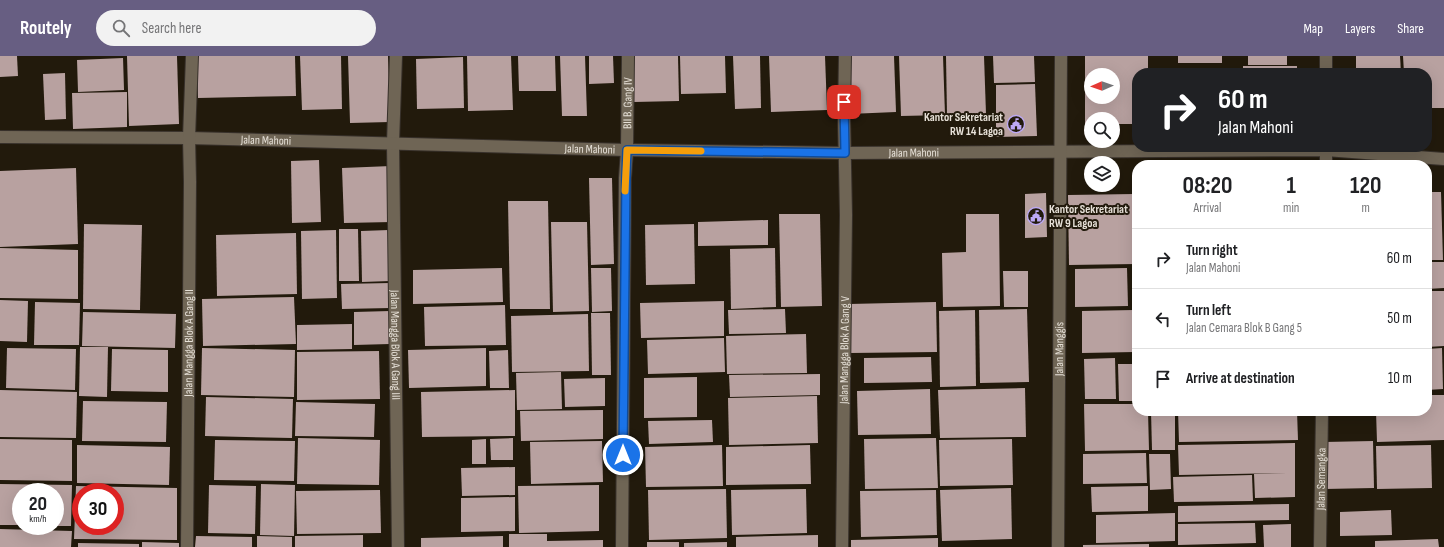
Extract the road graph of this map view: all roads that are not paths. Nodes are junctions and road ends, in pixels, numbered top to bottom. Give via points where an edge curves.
1 (192, 56) edge
2 (396, 56) edge
3 (628, 56) edge
4 (844, 56) edge
5 (1062, 56) edge
6 (1326, 56) edge
7 (1326, 68) edge
8 (0, 137) edge
9 (189, 138) junction
10 (393, 143) junction
11 (627, 150) junction
12 (1132, 151) edge
13 (1060, 152) junction
14 (1361, 152) edge
15 (845, 153) junction
16 (1444, 159) edge
17 (1322, 416) edge
18 (187, 547) edge
19 (398, 547) edge
20 (622, 547) edge
21 (842, 547) edge
22 (1058, 547) edge
23 (1320, 547) edge

1 - 9 street, Jalan Mangga Blok A Gang II
2 - 10 street, Jalan Mangga Blok A Gang III
3 - 11 street, BII B. Gang IV
4 - 15 street, Jalan Mangga Blok A Gang V
5 - 13 street, Jalan Manggis
6 - 7 street
8 - 9 street, Jalan Mahoni
9 - 10 street, Jalan Mahoni
9 - 18 street, Jalan Mangga Blok A Gang II
10 - 11 street, Jalan Mahoni
10 - 19 street, Jalan Mangga Blok A Gang III
11 - 15 street, Jalan Mahoni
11 - 20 street, BII B. Gang IV
12 - 13 street, Jalan Mahoni
13 - 15 street, Jalan Mahoni
13 - 22 street, Jalan Manggis
14 - 16 street, Jalan Mahoni
15 - 21 street, Jalan Mangga Blok A Gang V
17 - 23 street, Jalan Semangka

